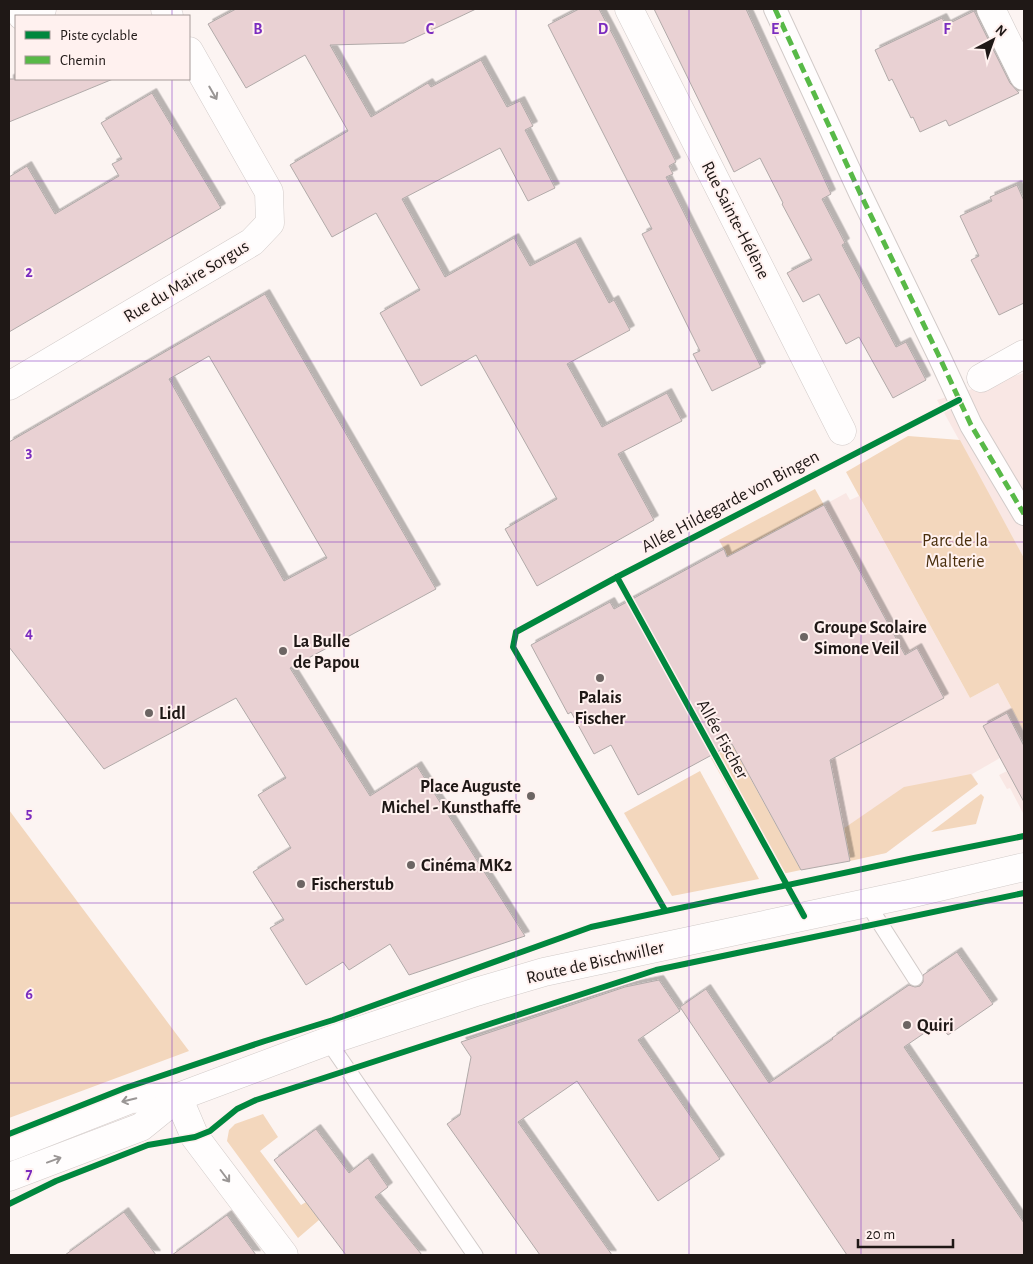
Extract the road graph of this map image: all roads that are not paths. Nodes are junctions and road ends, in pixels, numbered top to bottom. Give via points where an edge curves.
1 (42, 9) edge
2 (629, 9) edge
3 (775, 9) edge
4 (991, 9) edge
5 (25, 15) edge
6 (190, 53) edge
7 (1024, 76) edge
8 (1024, 354) edge
9 (981, 378) dead end
10 (9, 386) edge
11 (842, 432) dead end
12 (1024, 514) edge
13 (1024, 867) edge
14 (867, 903) junction
15 (915, 978) dead end
16 (328, 1041) junction
17 (178, 1097) junction
18 (9, 1147) edge
19 (9, 1177) edge
20 (284, 1255) edge
21 (475, 1255) edge

1 - 5 street
2 - 11 street, Rue Sainte-Hélène
3 - 12 street via 971,425
4 - 7 street
6 -> 10 street, Rue du Maire Sorgus via 270,192 270,224 252,242
8 - 9 street
13 - 14 street, Route de Bischwiller
14 - 15 lane
14 - 16 street, Route de Bischwiller via 544,972
16 - 17 street, Route de Bischwiller
16 - 21 lane
17 -> 18 street, Route de Bischwiller via 131,1099
19 -> 17 street, Route de Bischwiller via 141,1127
17 -> 20 street via 195,1137

